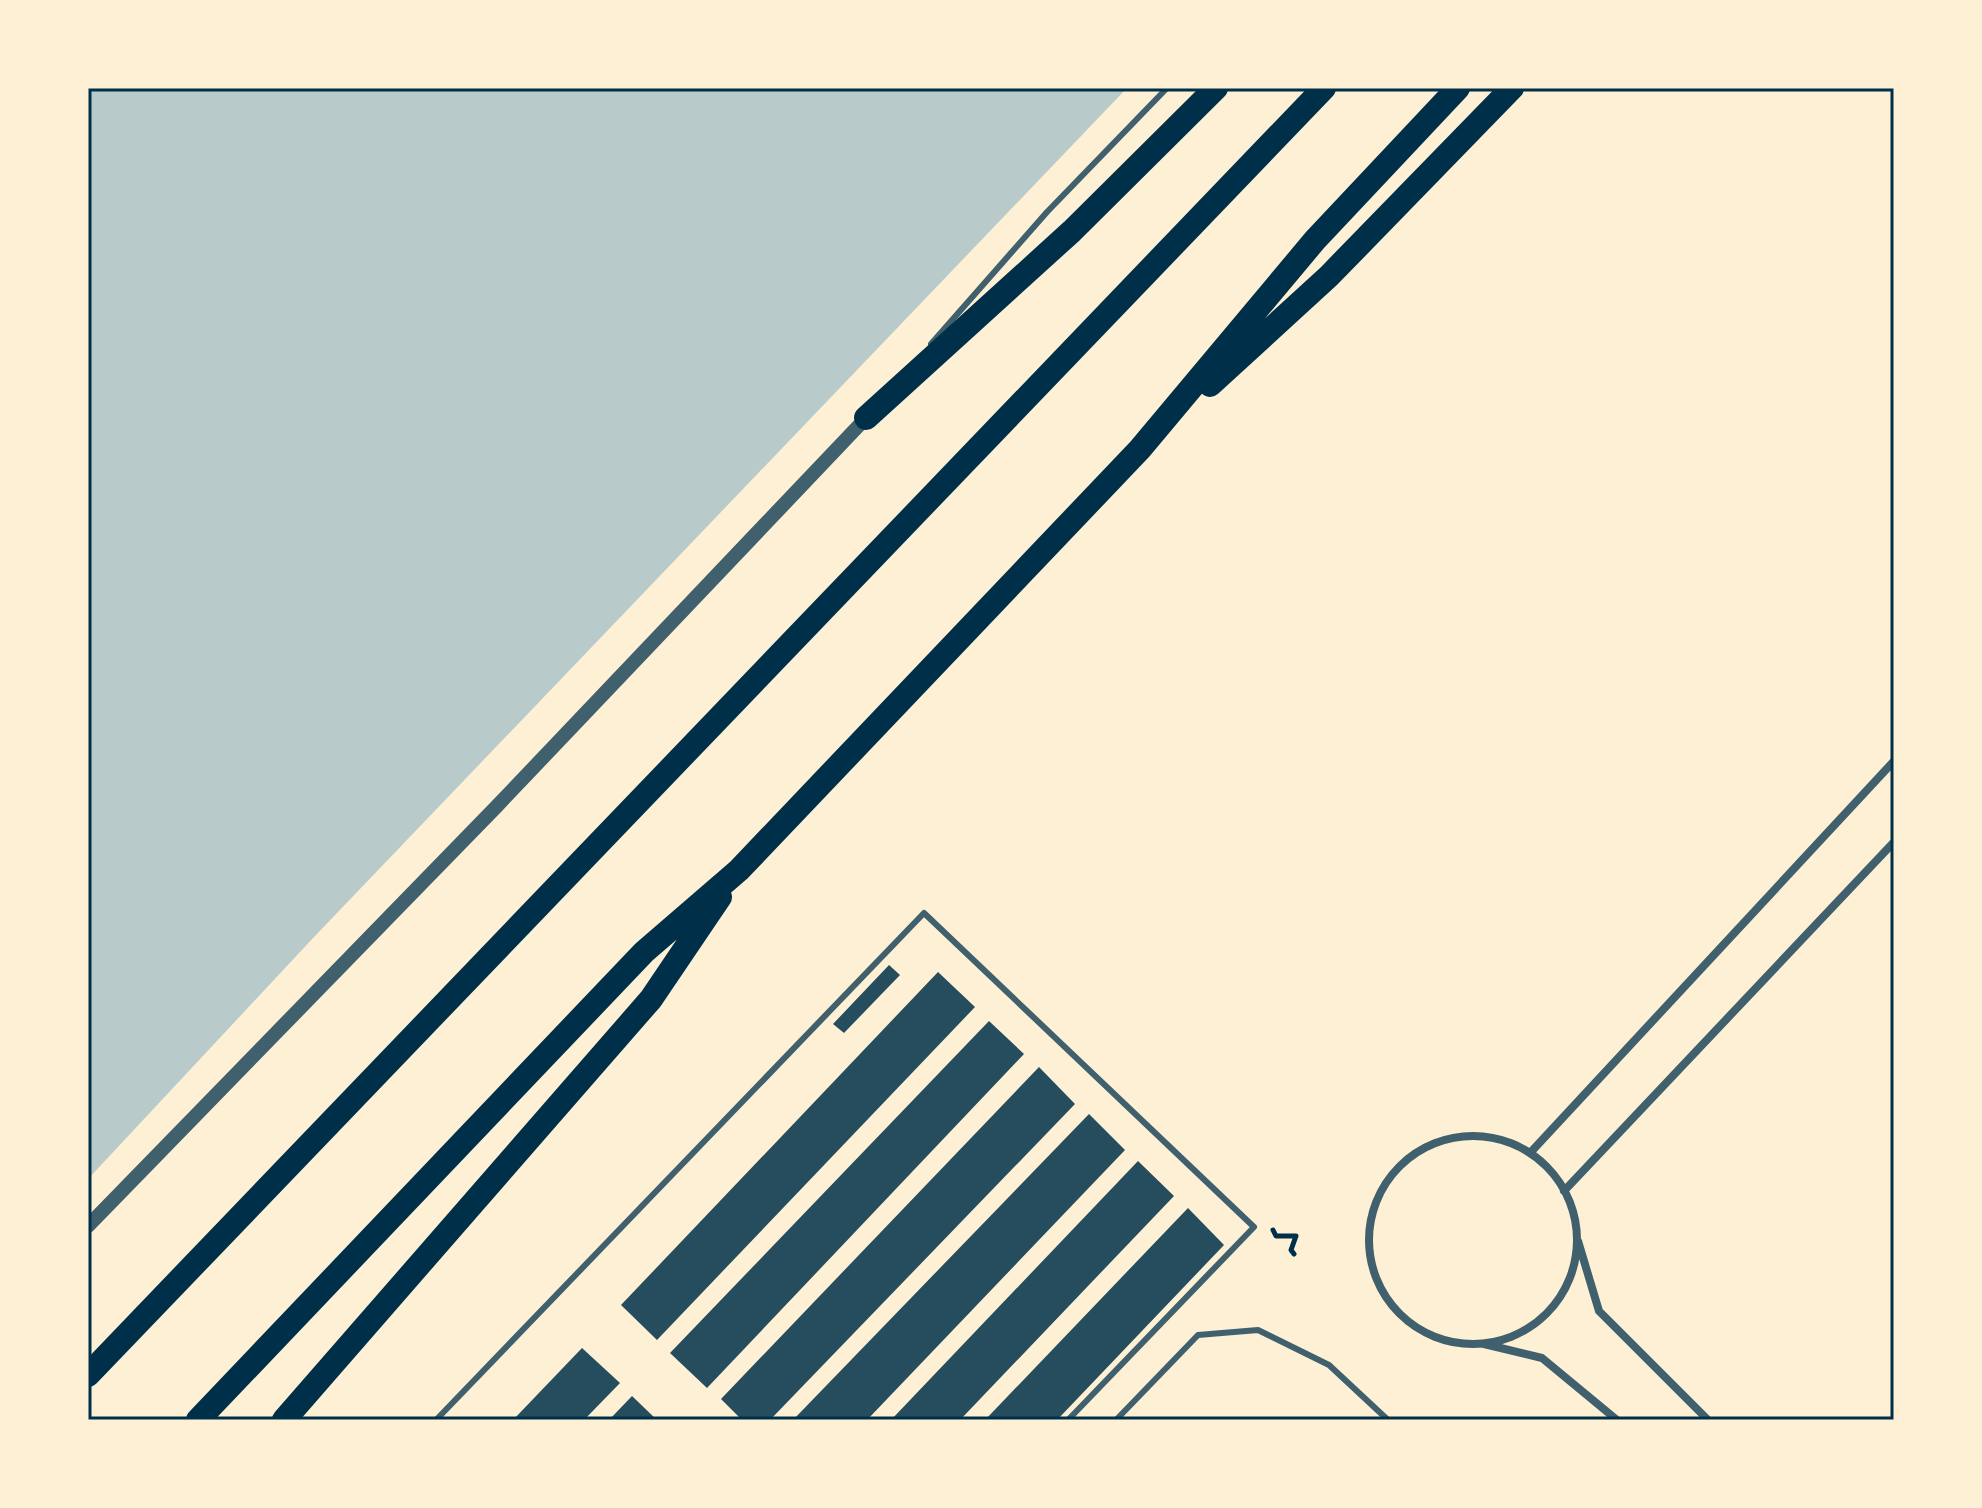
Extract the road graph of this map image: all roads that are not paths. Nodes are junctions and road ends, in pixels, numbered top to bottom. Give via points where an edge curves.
1 (1167, 88) edge
2 (1216, 88) edge
3 (1324, 88) edge
4 (1458, 88) edge
5 (1512, 88) edge
6 (926, 349) dead end
7 (916, 361) dead end
8 (866, 418) junction
9 (1140, 449) junction
10 (1894, 761) edge
11 (1894, 842) edge
12 (739, 870) junction
13 (1530, 1153) junction
14 (1564, 1191) junction
15 (88, 1226) edge
16 (1577, 1236) junction
17 (1483, 1344) junction
18 (88, 1375) edge
19 (198, 1420) edge
20 (284, 1420) edge
21 (436, 1420) edge
22 (1068, 1420) edge
23 (1116, 1420) edge
24 (1388, 1420) edge
25 (1617, 1420) edge
26 (1708, 1420) edge

1 - 6 lane via 1047,212
2 - 8 highway via 1072,231
3 - 18 highway
4 - 9 highway via 1315,240
5 - 9 highway via 1329,276
7 - 8 lane
8 - 15 street
9 - 12 highway
10 - 13 street
11 - 14 street
12 - 19 highway via 644,952
12 - 20 highway via 651,999
13 - 14 street
13 - 17 street via 1500,1139 1467,1136 1435,1143 1388,1178 1369,1226 1369,1256 1379,1286 1397,1311 1420,1331
14 - 16 street
16 - 17 street via 1573,1267 1550,1308 1513,1336
16 - 26 street via 1599,1311
17 - 25 street via 1542,1358
21 - 22 lane via 924,913 1254,1227
23 - 24 lane via 1198,1335 1258,1330 1329,1365

